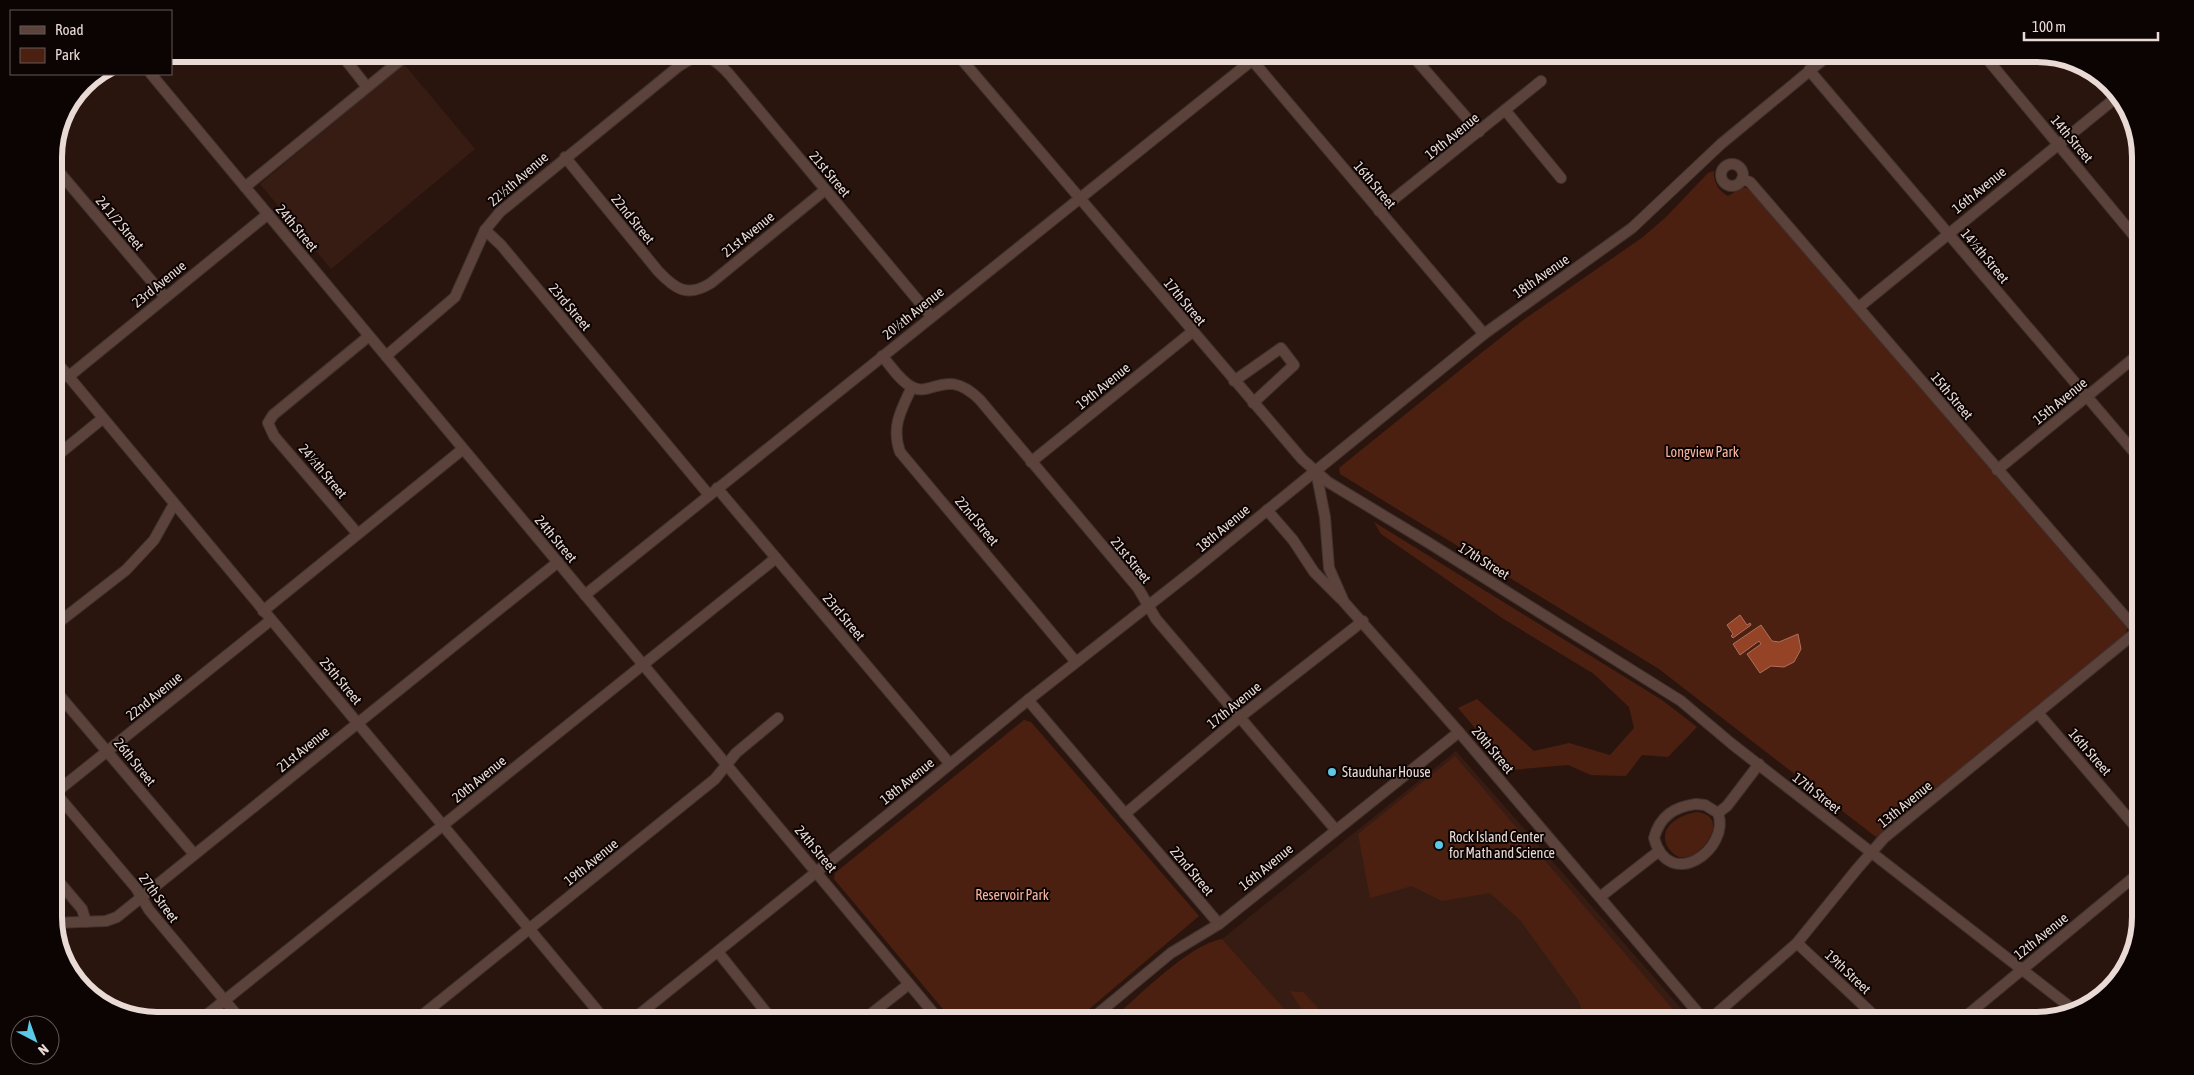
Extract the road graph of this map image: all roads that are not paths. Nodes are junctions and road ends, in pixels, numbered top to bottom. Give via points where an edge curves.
1 (1245, 62) edge
2 (1258, 62) edge
3 (1418, 62) edge
4 (1819, 62) edge
5 (1989, 62) edge
6 (348, 63) edge
7 (397, 63) edge
8 (685, 63) edge
9 (718, 63) edge
10 (966, 64) edge
11 (1809, 70) junction
12 (152, 75) edge
13 (1541, 81) dead end
14 (367, 87) junction
15 (2112, 101) edge
16 (1505, 110) junction
17 (1480, 132) junction
18 (2058, 144) junction
19 (565, 157) junction
20 (63, 177) edge
21 (1561, 178) dead end
22 (1742, 179) dead end
23 (245, 186) junction
24 (825, 190) junction
25 (1080, 198) junction
26 (1379, 211) junction
27 (268, 214) junction
28 (485, 230) junction
29 (2131, 232) edge
30 (1948, 233) junction
31 (685, 290) joint
32 (165, 298) junction
33 (1858, 307) junction
34 (931, 316) junction
35 (1192, 332) junction
36 (1484, 334) junction
37 (369, 336) junction
38 (386, 356) junction
39 (882, 356) junction
40 (2131, 360) edge
41 (63, 370) edge
42 (68, 376) junction
43 (1234, 381) junction
44 (912, 388) junction
45 (2087, 397) junction
46 (1253, 403) junction
47 (102, 419) junction
48 (463, 449) junction
49 (2131, 449) edge
50 (63, 451) edge
51 (1032, 462) junction
52 (1997, 470) junction
53 (1316, 471) junction
54 (713, 491) junction
55 (174, 504) junction
56 (1267, 510) junction
57 (357, 533) junction
58 (776, 558) junction
59 (558, 562) junction
60 (585, 595) junction
61 (1344, 602) junction
62 (1149, 606) junction
63 (263, 611) junction
64 (63, 619) edge
65 (271, 620) junction
66 (1363, 621) junction
67 (2132, 623) edge
68 (2132, 637) edge
69 (1076, 662) junction
70 (644, 665) junction
71 (63, 698) edge
72 (1028, 700) junction
73 (2038, 713) junction
74 (1240, 717) junction
75 (778, 718) dead end
76 (357, 723) junction
77 (1459, 732) junction
78 (108, 751) junction
79 (726, 764) junction
80 (950, 764) junction
81 (1759, 764) junction
82 (63, 786) edge
83 (63, 801) edge
84 (1718, 813) junction
85 (1125, 814) junction
86 (2132, 823) edge
87 (442, 825) junction
88 (1335, 829) junction
89 (1659, 851) junction
90 (1871, 852) junction
91 (194, 854) junction
92 (817, 871) junction
93 (2132, 879) edge
94 (63, 887) edge
95 (1600, 897) junction
96 (141, 898) junction
97 (86, 922) junction
98 (63, 923) edge
99 (1219, 924) junction
100 (529, 930) junction
101 (1797, 943) junction
102 (718, 952) junction
103 (2022, 969) junction
104 (909, 984) junction
105 (225, 1001) junction
106 (2069, 1006) edge
107 (211, 1012) edge
108 (234, 1012) edge
109 (426, 1012) edge
110 (598, 1012) edge
111 (641, 1012) edge
112 (766, 1012) edge
113 (873, 1012) edge
114 (932, 1012) edge
115 (1100, 1012) edge
116 (1699, 1012) edge
117 (1717, 1012) edge
118 (1870, 1012) edge
119 (1971, 1012) edge

1 - 25 street, 20½th Avenue
2 - 26 street, 16th Street
3 - 17 street
4 - 11 street, 18th Avenue
5 - 18 street, 14th Street
6 - 14 street
7 - 14 street
8 - 19 street, 22½th Avenue
9 - 24 street, 21st Street
10 - 25 street, 17th Street
11 - 30 street, 14½th Street
11 - 36 street, 18th Avenue via 1721,144 1632,228
12 - 23 street, 24th Street
13 - 16 street, 19th Avenue
14 - 23 street
15 - 18 street, 16th Avenue
16 - 17 street, 19th Avenue
16 - 21 street
17 - 26 street, 19th Avenue
18 - 29 street, 14th Street
18 - 30 street, 16th Avenue
19 - 28 street, 22½th Avenue via 500,212
19 - 31 street, 22nd Street via 658,271 670,284
20 - 32 street, 24 1/2 Street
22 - 33 street, 15th Street via 1750,182
23 - 27 street, 24th Street
24 - 31 street, 21st Avenue via 711,283 701,289
24 - 34 street, 21st Street
25 - 34 street, 20½th Avenue
25 - 35 street, 17th Street
26 - 36 street, 16th Street
27 - 32 street, 23rd Avenue
27 - 37 street, 24th Street
28 - 38 street, 22½th Avenue via 455,297
28 - 54 street, 23rd Street
30 - 33 street, 16th Avenue
30 - 45 street, 14½th Street
32 - 42 street, 23rd Avenue
33 - 52 street, 15th Street
34 - 39 street, 20½th Avenue
35 - 43 street, 17th Street
35 - 51 street, 19th Avenue
36 - 53 street, 18th Avenue
37 - 38 street, 24th Street
37 - 57 street, 24½th Street via 273,415 268,427
38 - 48 street, 24th Street
39 - 44 street
39 - 54 street, 20½th Avenue
40 - 45 street, 15th Avenue
41 - 42 street, 25th Street
42 - 47 street, 25th Street
43 - 46 street, 17th Street
43 - 46 street via 1281,348 1294,365
44 - 51 street, 21st Street via 925,389 951,383 966,387
44 - 69 street, 22nd Street via 896,428 900,452
45 - 49 street, 14½th Street
45 - 52 street, 15th Avenue
46 - 53 street, 17th Street
47 - 50 street
47 - 55 street, 25th Street
48 - 57 street
48 - 59 street, 24th Street
51 - 62 street, 21st Street via 1138,588
52 - 67 street, 15th Street
53 - 56 street, 18th Avenue
53 - 61 street, 20th Street via 1326,517 1329,568
53 - 81 street, 17th Street via 1328,482 1681,701
54 - 58 street, 23rd Street
54 - 60 street, 20½th Avenue
55 - 63 street, 25th Street
55 - 64 street via 154,540 126,570
56 - 61 street via 1293,540 1314,572
56 - 62 street, 18th Avenue
57 - 63 street
58 - 70 street, 20th Avenue
58 - 80 street, 23rd Street
59 - 60 street, 24th Street
59 - 76 street, 21st Avenue
60 - 70 street, 24th Street
61 - 66 street, 20th Street
62 - 69 street, 18th Avenue
62 - 74 street, 21st Street via 1156,619
63 - 65 street, 25th Street
65 - 76 street, 25th Street
65 - 78 street, 22nd Avenue
66 - 74 street, 17th Avenue
66 - 77 street, 20th Street
68 - 73 street, 13th Avenue
69 - 72 street, 18th Avenue
70 - 79 street, 24th Street
70 - 87 street, 20th Avenue
71 - 78 street, 26th Street
72 - 80 street, 18th Avenue
72 - 85 street, 22nd Street
73 - 86 street, 16th Street
73 - 90 street, 13th Avenue
74 - 85 street, 17th Avenue
74 - 88 street, 21st Street
75 - 79 street, 19th Avenue
76 - 87 street, 25th Street
76 - 91 street, 21st Avenue
77 - 88 street, 16th Avenue
77 - 95 street, 20th Street
78 - 82 street, 22nd Avenue
78 - 91 street, 26th Street
79 - 92 street, 24th Street
79 - 100 street, 19th Avenue via 715,779
80 - 92 street, 18th Avenue
81 - 84 street
81 - 90 street, 17th Street
83 - 96 street, 27th Street
84 - 89 street via 1696,804 1681,806 1667,814 1654,838
84 - 89 street via 1720,828 1715,839 1692,863 1671,862
85 - 99 street, 22nd Street
87 - 100 street, 25th Street
87 - 105 street, 20th Avenue
88 - 99 street, 16th Avenue
89 - 95 street
90 - 101 street, 13th Avenue
90 - 103 street, 17th Street
91 - 96 street, 21st Avenue
92 - 102 street, 18th Avenue
92 - 104 street, 24th Street
93 - 103 street, 12th Avenue
94 - 97 street via 82,909
95 - 116 street, 20th Street
96 - 97 street, 21st Avenue via 112,920
96 - 105 street, 27th Street
97 - 98 street, 21st Avenue
99 - 115 street, 16th Avenue via 1170,953
100 - 109 street, 19th Avenue
100 - 110 street, 25th Street
101 - 117 street, 13th Avenue
101 - 118 street, 19th Street
102 - 111 street, 18th Avenue
102 - 112 street
103 - 106 street, 17th Street
103 - 119 street, 12th Avenue
104 - 113 street
104 - 114 street, 24th Street
105 - 107 street, 20th Avenue
105 - 108 street, 27th Street

